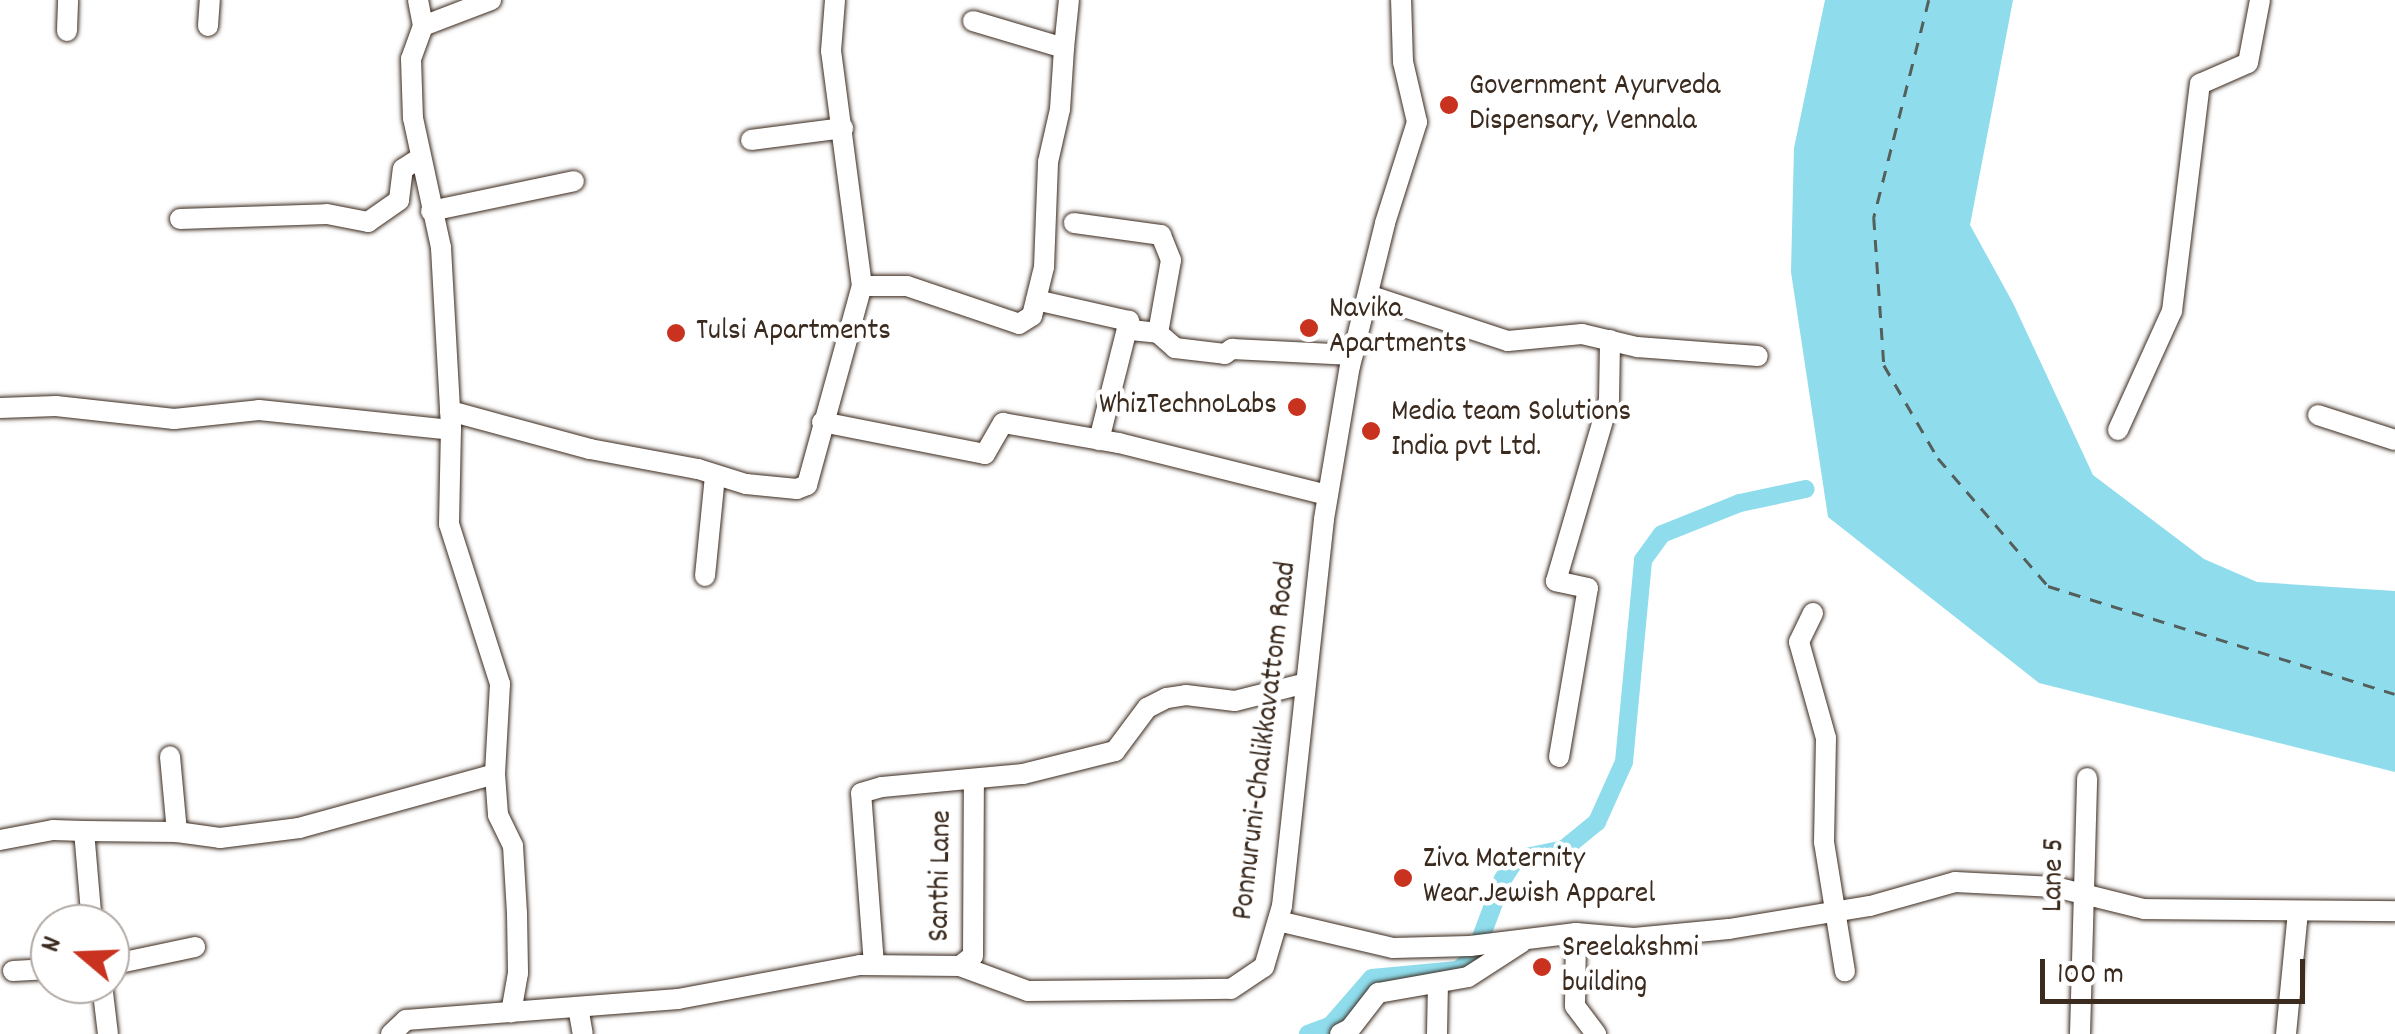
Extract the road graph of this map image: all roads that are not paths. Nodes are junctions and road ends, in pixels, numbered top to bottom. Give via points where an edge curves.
1 (68, 0) edge
2 (210, 0) edge
3 (418, 0) edge
4 (491, 0) edge
5 (835, 0) edge
6 (1068, 0) edge
7 (1401, 0) edge
8 (2260, 0) edge
9 (468, 4) edge
10 (972, 21) dead end
11 (208, 26) dead end
12 (424, 26) junction
13 (67, 32) dead end
14 (1064, 48) junction
15 (843, 128) junction
16 (751, 140) dead end
17 (420, 158) junction
18 (574, 181) dead end
19 (432, 210) junction
20 (180, 219) dead end
21 (1074, 223) dead end
22 (862, 286) junction
23 (1368, 295) junction
24 (1036, 300) junction
25 (1128, 321) junction
26 (1158, 333) junction
27 (1610, 340) junction
28 (1353, 356) junction
29 (1758, 356) dead end
30 (0, 408) edge
31 (2318, 414) dead end
32 (450, 420) junction
33 (822, 422) junction
34 (2118, 430) dead end
35 (1099, 440) junction
36 (2395, 440) edge
37 (715, 474) junction
38 (1328, 495) junction
39 (705, 576) dead end
40 (1813, 613) dead end
41 (1306, 684) junction
42 (170, 756) dead end
43 (1559, 757) dead end
44 (495, 774) junction
45 (2087, 778) dead end
46 (974, 780) junction
47 (84, 831) junction
48 (177, 832) junction
49 (0, 840) edge
50 (2085, 894) junction
51 (90, 904) edge
52 (1838, 910) junction
53 (2395, 910) edge
54 (2298, 912) junction
55 (1278, 921) junction
56 (1576, 933) junction
57 (1527, 939) junction
58 (195, 947) dead end
59 (130, 961) edge
60 (874, 965) junction
61 (960, 966) junction
62 (30, 970) edge
63 (12, 971) dead end
64 (1845, 971) dead end
65 (1438, 984) junction
66 (104, 1004) edge
67 (578, 1007) junction
68 (511, 1012) junction
69 (108, 1034) edge
70 (391, 1034) edge
71 (582, 1034) edge
72 (1340, 1034) edge
73 (1437, 1034) edge
74 (1596, 1034) edge
75 (2080, 1034) edge
76 (2286, 1034) edge

1 - 13 street
2 - 11 street
3 - 12 street
4 - 9 street
5 - 15 street via 831,51
6 - 14 street
7 - 23 street, Ponnuruni-Chalikkavattom Road via 1403,62 1417,122
8 - 34 street via 2248,63 2200,84 2172,311
9 - 12 street
10 - 14 street
12 - 17 street via 412,59
14 - 24 street
15 - 16 street
15 - 22 street
17 - 19 street
17 - 20 street via 404,169 399,200 368,222 327,214
18 - 19 street
19 - 32 street via 441,248
21 - 26 street via 1161,235 1171,260
22 - 24 street via 907,286 949,296 1019,324 1032,316
22 - 33 street
23 - 27 street via 1508,341 1582,334
23 - 28 street, Ponnuruni-Chalikkavattom Road
24 - 25 street
25 - 26 street via 1131,330
25 - 35 street
26 - 28 street via 1175,348 1224,354 1232,349
27 - 29 street
27 - 43 street via 1609,400 1556,581 1588,588
28 - 38 street, Ponnuruni-Chalikkavattom Road
30 - 32 street via 56,406 174,419 259,410
31 - 36 street
32 - 37 street
32 - 44 street via 449,524 500,684
33 - 35 street via 986,454 1003,422
33 - 37 street via 807,485 746,484
35 - 38 street
37 - 39 street
38 - 41 street, Ponnuruni-Chalikkavattom Road
40 - 52 street via 1799,642 1826,738 1824,842
41 - 46 street via 1236,701 1167,698 1147,708 1115,751
41 - 55 street, Ponnuruni-Chalikkavattom Road
42 - 48 street
44 - 48 street via 299,828 220,838
44 - 68 street via 498,815 513,846 518,973
45 - 50 street, Lane 5
46 - 60 street via 861,793
46 - 61 street, Santhi Lane via 973,956
47 - 48 street
47 - 49 street
47 - 51 street
50 - 52 street via 2056,886 1954,882
50 - 54 street via 2144,909
50 - 75 street, Lane 5
52 - 56 street via 1634,938
52 - 64 street
53 - 54 street
54 - 76 street
55 - 57 street via 1394,948
55 - 61 street, Ponnuruni-Chalikkavattom Road via 1264,967 1231,989 1028,991
56 - 57 street
56 - 74 street via 1575,1006
57 - 65 street via 1468,977
58 - 59 street
60 - 61 street, Ponnuruni-Chalikkavattom Road
60 - 67 street, Ponnuruni-Chalikkavattom Road via 678,999
62 - 63 street
65 - 72 street via 1378,993
65 - 73 street
66 - 69 street
67 - 68 street, Ponnuruni-Chalikkavattom Road
67 - 71 street
68 - 70 street, Ponnuruni-Chalikkavattom Road via 406,1020

